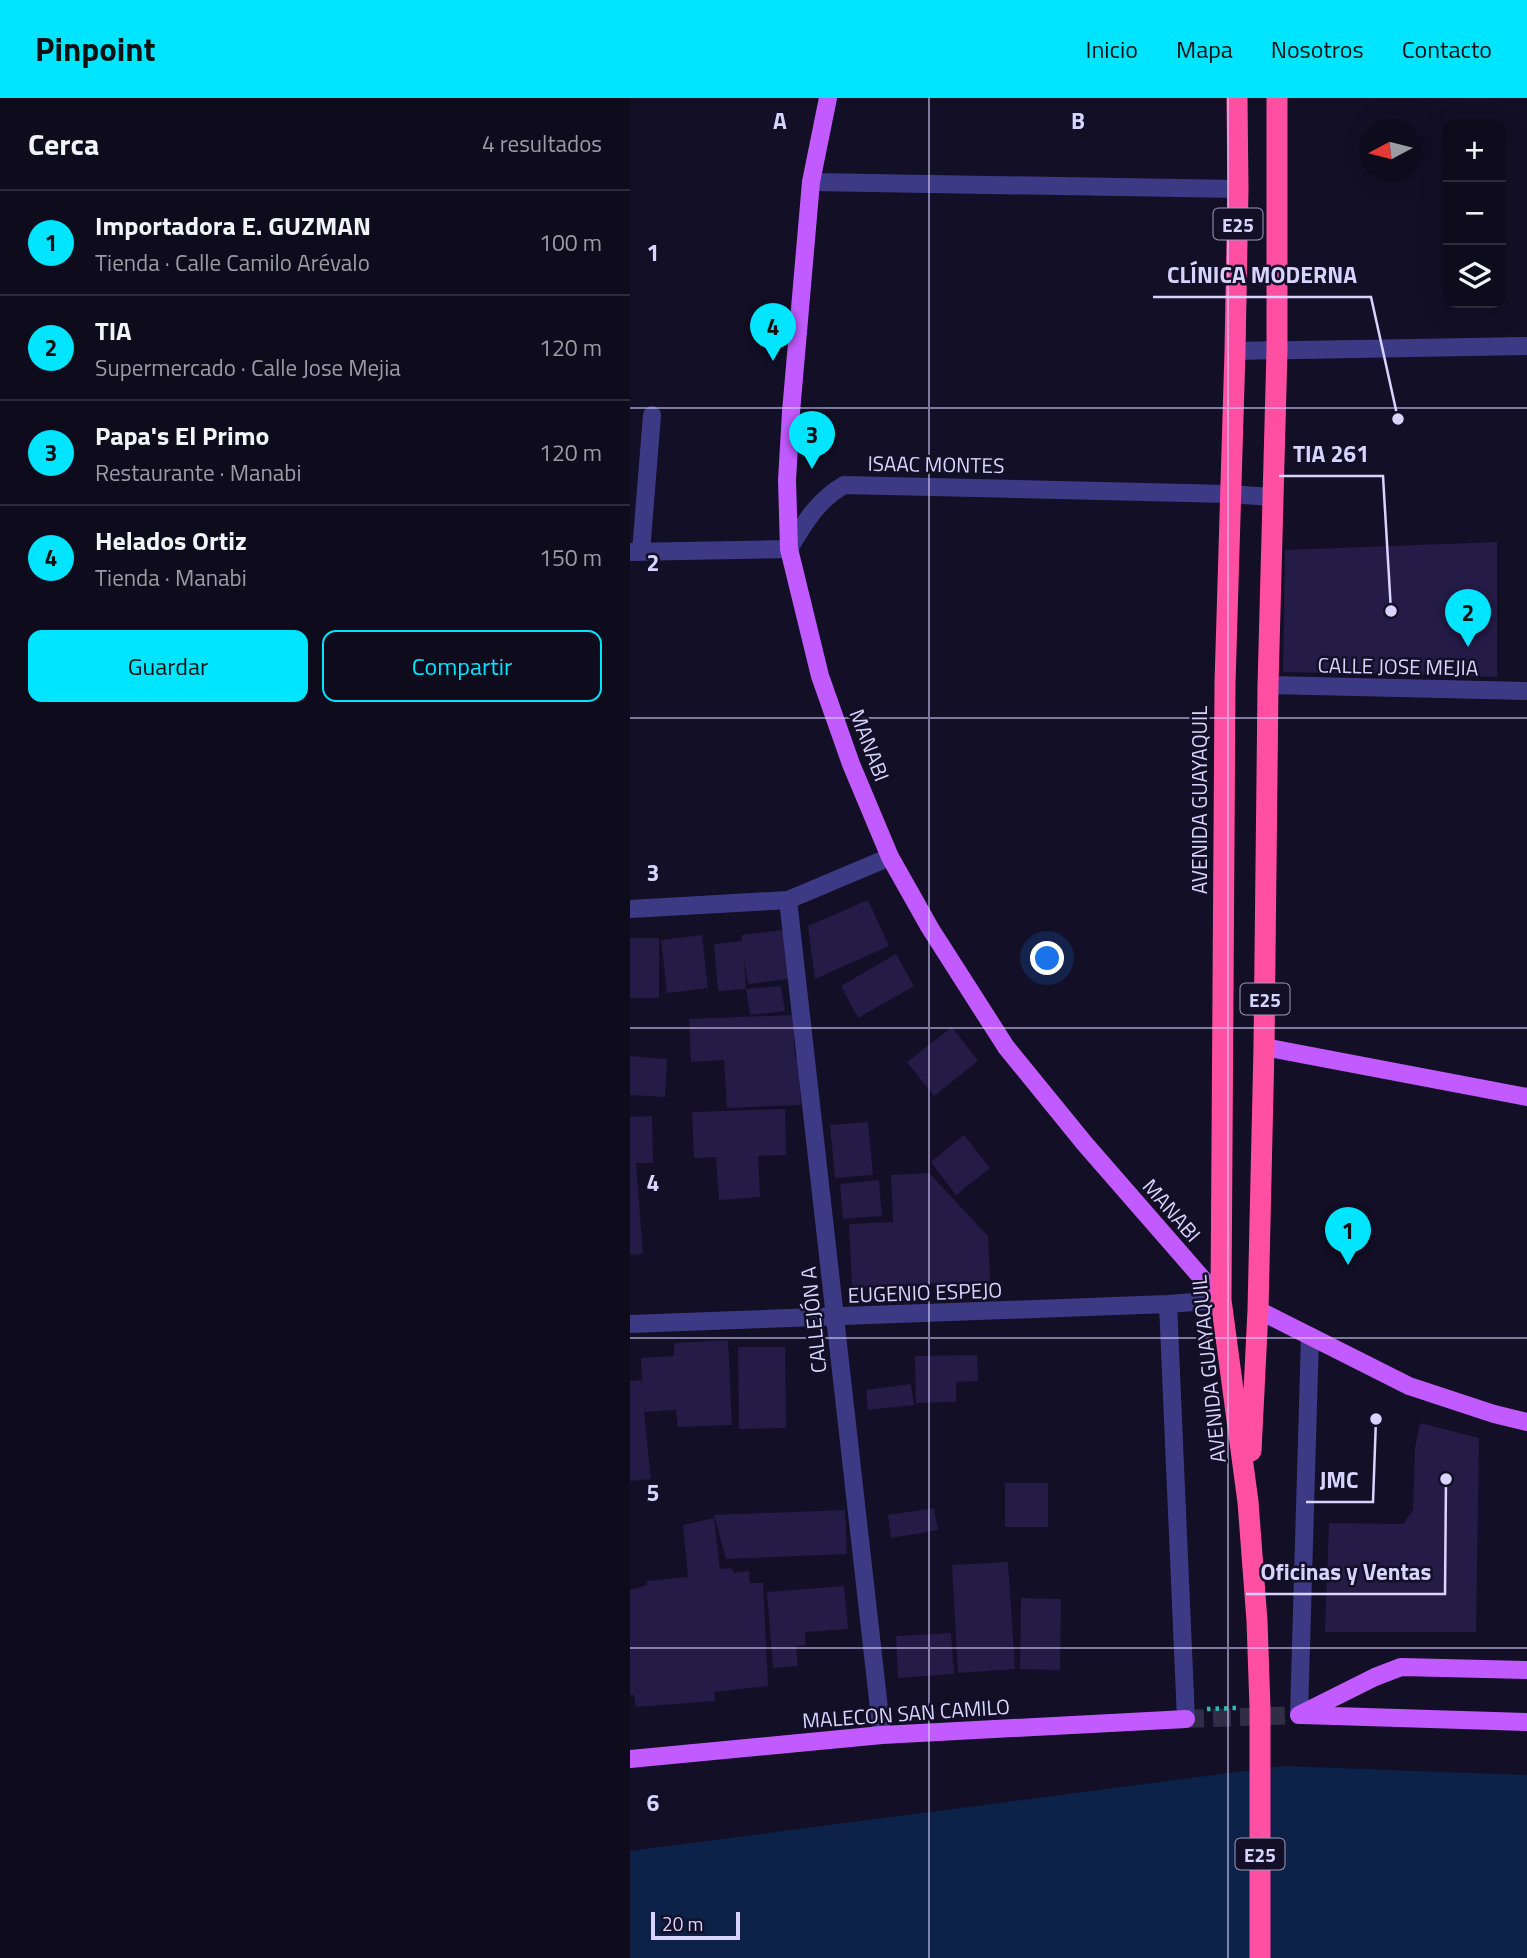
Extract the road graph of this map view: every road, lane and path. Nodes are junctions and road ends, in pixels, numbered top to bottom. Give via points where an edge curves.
1 (828, 98) edge
2 (1237, 98) edge
3 (1277, 98) edge
4 (811, 182) junction
5 (1238, 190) junction
6 (1527, 346) edge
7 (1277, 350) junction
8 (1235, 351) junction
9 (652, 415) dead end
10 (1229, 494) junction
11 (1273, 497) junction
12 (789, 549) junction
13 (636, 552) edge
14 (1268, 685) junction
15 (1527, 691) edge
16 (890, 858) junction
17 (788, 900) junction
18 (630, 909) edge
19 (1264, 1047) junction
20 (1527, 1097) edge
21 (1221, 1300) junction
22 (1168, 1304) junction
23 (1258, 1310) junction
24 (835, 1318) junction
25 (630, 1324) edge
26 (1310, 1336) junction
27 (1527, 1422) edge
28 (1248, 1502) junction
29 (1527, 1670) edge
30 (1299, 1715) junction
31 (1186, 1720) joint
32 (1527, 1722) edge
33 (882, 1735) junction
34 (630, 1759) edge
35 (1260, 1958) edge

1 - 4 main road, MANABI
2 - 5 highway, AVENIDA GUAYAQUIL / E25
3 - 7 highway, AVENIDA GUAYAQUIL / E25
4 - 5 street
4 - 12 main road, MANABI via 790,426
5 - 8 highway, AVENIDA GUAYAQUIL / E25
6 - 7 street
7 - 8 street
7 - 11 highway, AVENIDA GUAYAQUIL / E25
8 - 10 highway, AVENIDA GUAYAQUIL / E25
9 - 13 street
10 - 11 street, ISAAC MONTES
10 - 12 street, ISAAC MONTES via 844,485 820,503
10 - 21 highway, AVENIDA GUAYAQUIL / E25
11 - 14 highway, AVENIDA GUAYAQUIL / E25
12 - 13 street
12 - 16 main road, MANABI via 820,676
14 - 15 street, CALLE JOSE MEJIA
14 - 19 highway, AVENIDA GUAYAQUIL / E25
16 - 17 street
16 - 21 main road, MANABI via 1006,1047
17 - 18 street
17 - 24 street, CALLEJÓN A
19 - 20 main road
19 - 23 highway, AVENIDA GUAYAQUIL / E25
21 - 22 street, EUGENIO ESPEJO
21 - 28 highway, AVENIDA GUAYAQUIL / E25
22 - 24 street, EUGENIO ESPEJO
22 - 31 street
23 - 26 main road
23 - 28 highway, AVENIDA GUAYAQUIL / E25
24 - 25 street, EUGENIO ESPEJO
24 - 33 street, CALLEJÓN A
26 - 27 main road via 1409,1386
26 - 30 street
28 - 35 highway, AVENIDA GUAYAQUIL / E25 via 1257,1621
29 - 30 main road via 1401,1667
30 - 32 main road
31 - 33 main road, MALECON SAN CAMILO
33 - 34 main road, MALECON SAN CAMILO

